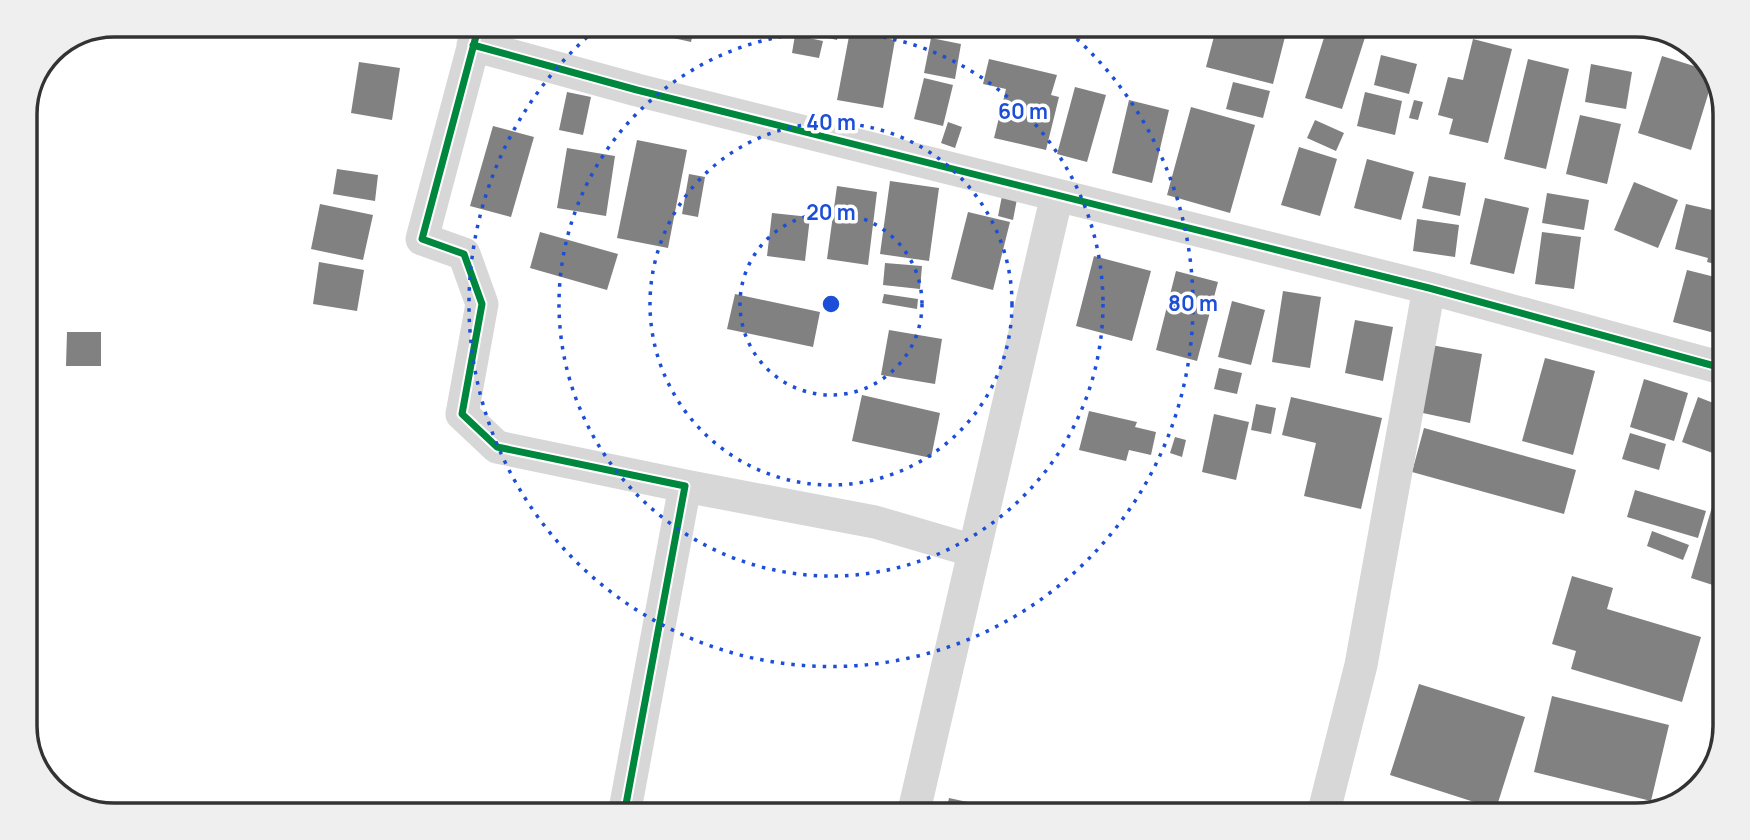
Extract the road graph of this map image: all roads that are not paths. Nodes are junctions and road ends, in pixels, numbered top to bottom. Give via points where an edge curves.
1 (475, 37) edge
2 (482, 37) edge
3 (1057, 195) junction
4 (1429, 288) junction
5 (1713, 366) edge
6 (685, 486) junction
7 (974, 551) junction
8 (626, 803) edge
9 (916, 803) edge
10 (1326, 803) edge

1 - 6 street via 422,239 464,254 482,304 461,414 497,447
2 - 3 street via 637,90
3 - 4 street
3 - 7 street
4 - 5 street
4 - 10 street via 1361,665
6 - 7 street via 875,522
6 - 8 street
7 - 9 street

